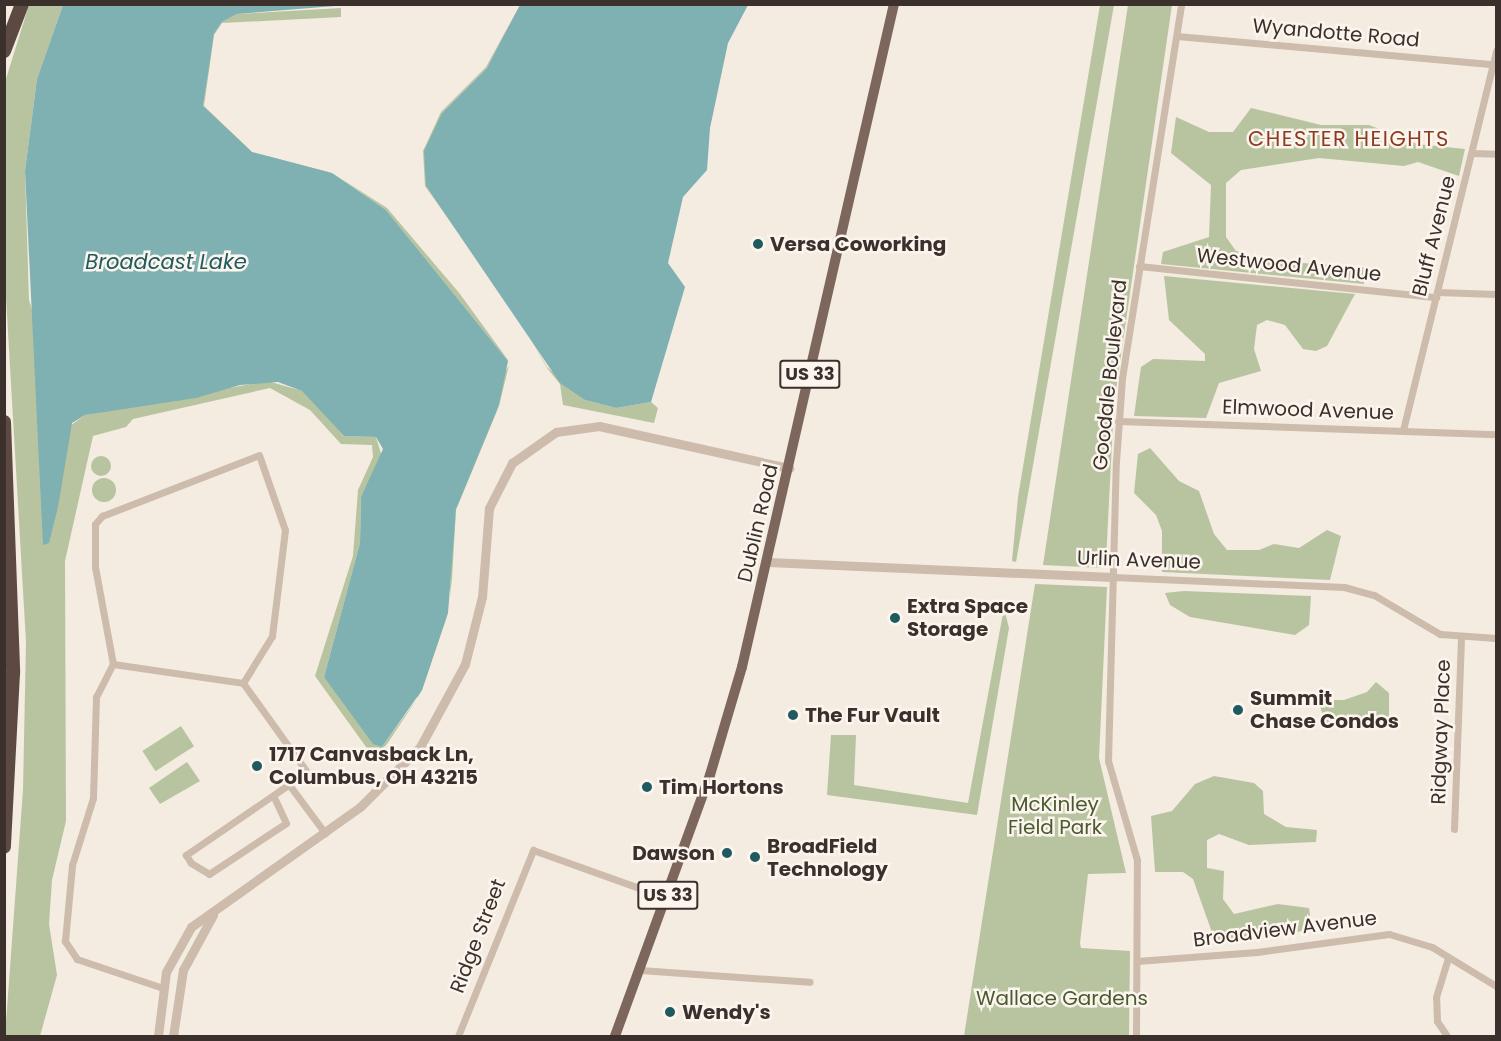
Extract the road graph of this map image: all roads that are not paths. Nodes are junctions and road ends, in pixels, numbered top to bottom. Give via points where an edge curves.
1 (22, 4) edge
2 (894, 4) edge
3 (1181, 4) edge
4 (1177, 36) junction
5 (1497, 50) edge
6 (4, 51) edge
7 (1493, 64) junction
8 (1472, 153) junction
9 (1497, 154) edge
10 (1139, 266) junction
11 (1497, 294) edge
12 (1437, 295) junction
13 (1118, 421) junction
14 (4, 422) edge
15 (1403, 430) junction
16 (1497, 434) edge
17 (789, 468) junction
18 (768, 562) junction
19 (1113, 577) junction
20 (1461, 637) junction
21 (1497, 638) edge
22 (113, 664) junction
23 (243, 683) junction
24 (290, 786) junction
25 (274, 797) junction
26 (1454, 829) dead end
27 (325, 833) junction
28 (4, 847) edge
29 (667, 898) junction
30 (213, 915) junction
31 (1448, 958) junction
32 (1137, 961) junction
33 (640, 970) junction
34 (810, 982) dead end
35 (1497, 986) edge
36 (164, 988) junction
37 (158, 1036) edge
38 (173, 1036) edge
39 (458, 1036) edge
40 (615, 1036) edge
41 (1136, 1036) edge
42 (1447, 1036) edge

1 - 6 highway
2 - 17 main road, Dublin Road / US 33
3 - 4 street, Goodale Boulevard
4 - 7 street, Wyandotte Road
4 - 10 street, Goodale Boulevard
5 - 7 street, Bluff Avenue
7 - 8 street, Bluff Avenue
8 - 9 street
8 - 12 street, Bluff Avenue
10 - 12 street, Westwood Avenue
10 - 13 street, Goodale Boulevard
11 - 12 street, Westwood Avenue
12 - 15 street, Bluff Avenue
13 - 15 street, Elmwood Avenue
13 - 19 street, Goodale Boulevard
14 - 28 highway via 13,673
15 - 16 street, Elmwood Avenue
17 - 18 main road, Dublin Road / US 33
17 - 27 street via 599,426 569,428 529,447 512,462 494,494 478,617 452,694 404,765
18 - 19 street, Urlin Avenue
18 - 29 main road, Dublin Road / US 33 via 710,775
19 - 20 street, Urlin Avenue via 1353,589 1386,601 1428,630
19 - 32 street, Goodale Boulevard via 1108,762 1112,790 1137,860
20 - 21 street, Urlin Avenue
20 - 26 street, Ridgway Place
22 - 23 street
22 - 23 street via 95,567 97,519 259,455 285,530 272,636
22 - 36 street via 96,698 93,798 72,865 65,941 77,959
23 - 24 street via 307,772
24 - 25 street
24 - 27 street
25 - 25 street via 186,855 191,863 209,874 286,823
27 - 30 street
29 - 33 main road, Dublin Road / US 33
29 - 39 street, Ridge Street via 533,850
30 - 36 street via 191,927 175,947
30 - 38 street via 183,970
31 - 32 street, Broadview Avenue via 1407,937 1389,934 1257,952
31 - 35 street, Broadview Avenue
31 - 42 street via 1436,997 1437,1021
32 - 41 street, Goodale Boulevard
33 - 34 street
33 - 40 main road, Dublin Road / US 33
36 - 37 street

